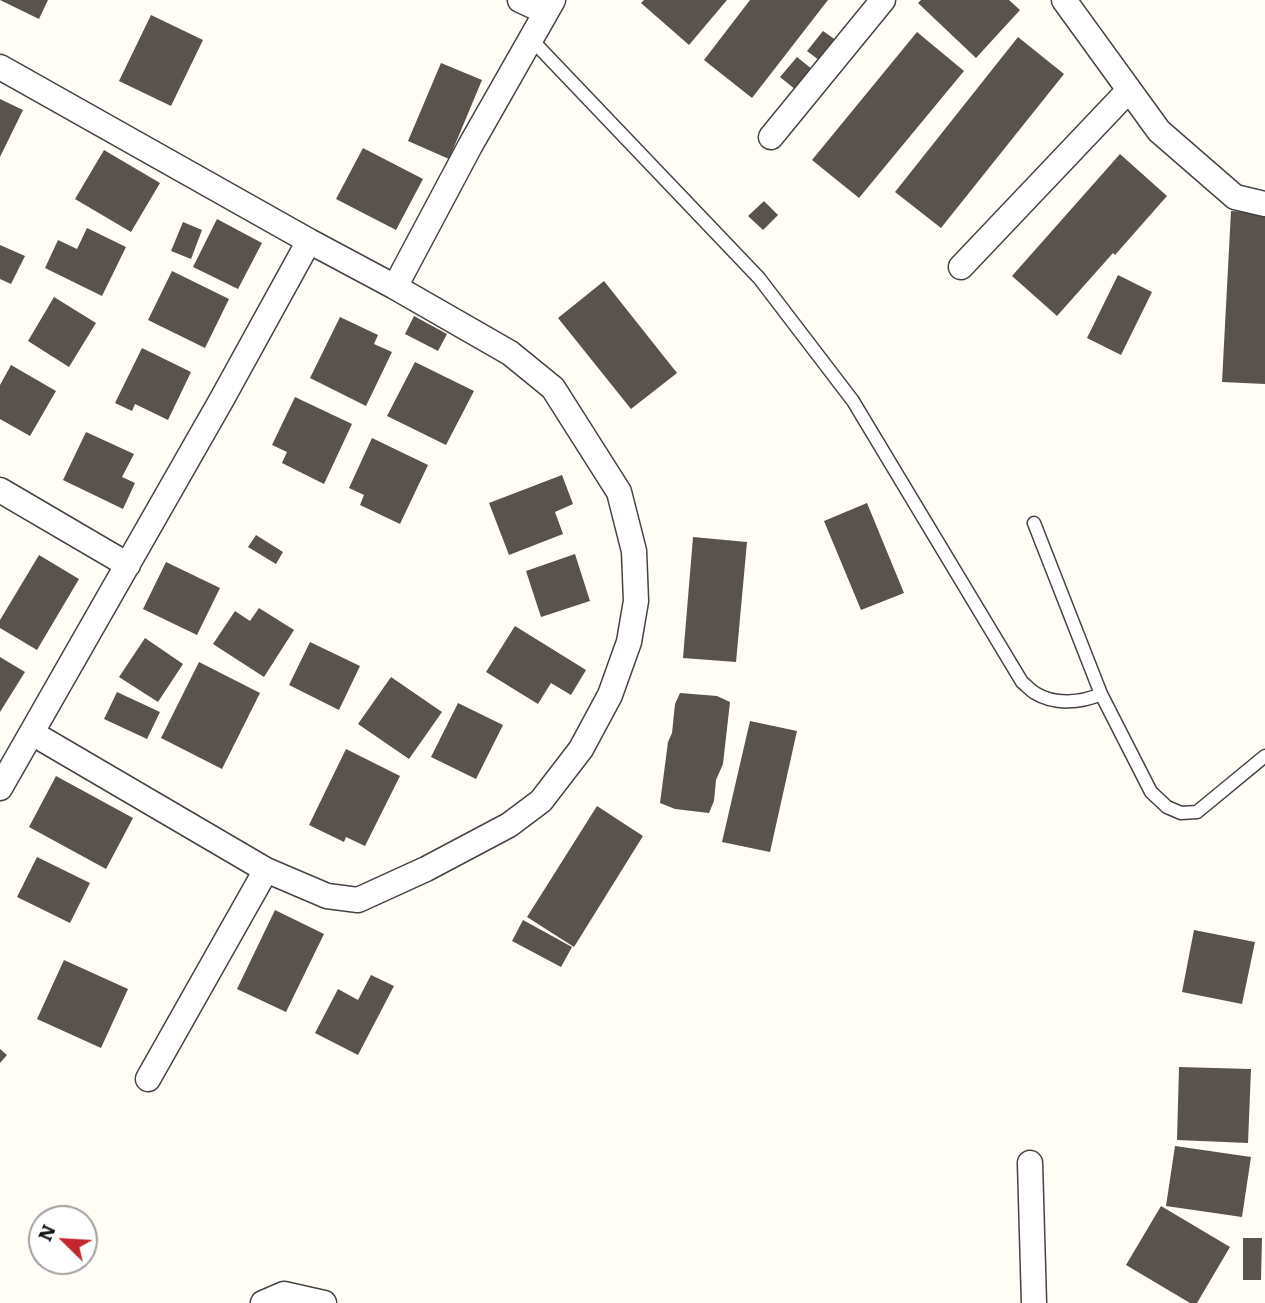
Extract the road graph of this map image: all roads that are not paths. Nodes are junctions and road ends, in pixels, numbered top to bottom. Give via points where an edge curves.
1 (520, 0) edge
2 (883, 0) edge
3 (1064, 0) edge
4 (550, 6) edge
5 (531, 40) junction
6 (0, 66) edge
7 (1129, 90) junction
8 (771, 137) dead end
9 (1265, 204) edge
10 (309, 241) junction
11 (961, 267) dead end
12 (396, 287) junction
13 (0, 490) edge
14 (1034, 523) dead end
15 (128, 565) junction
16 (1101, 694) junction
17 (32, 733) junction
18 (1265, 756) edge
19 (0, 788) edge
20 (266, 870) junction
21 (148, 1079) dead end
22 (1030, 1163) dead end
23 (263, 1303) edge
24 (324, 1303) edge
25 (1034, 1303) edge

1 - 4 street
2 - 8 street
3 - 7 street
4 - 5 street
5 - 12 street
5 - 16 lane via 759,278 814,349 853,401 1022,682 1036,694 1054,700 1088,700
6 - 10 street
7 - 9 street via 1159,131 1235,197
7 - 11 street
10 - 12 street
10 - 15 street
12 - 20 street via 510,353 553,388 620,492 634,551 636,601 629,642 610,695 581,749 541,801 509,825 358,900 327,896
13 - 15 street
14 - 16 lane
15 - 17 street
16 - 18 lane via 1151,792 1181,814 1197,812
17 - 19 street
17 - 20 street
20 - 21 street
22 - 25 street
23 - 24 street via 284,1294

